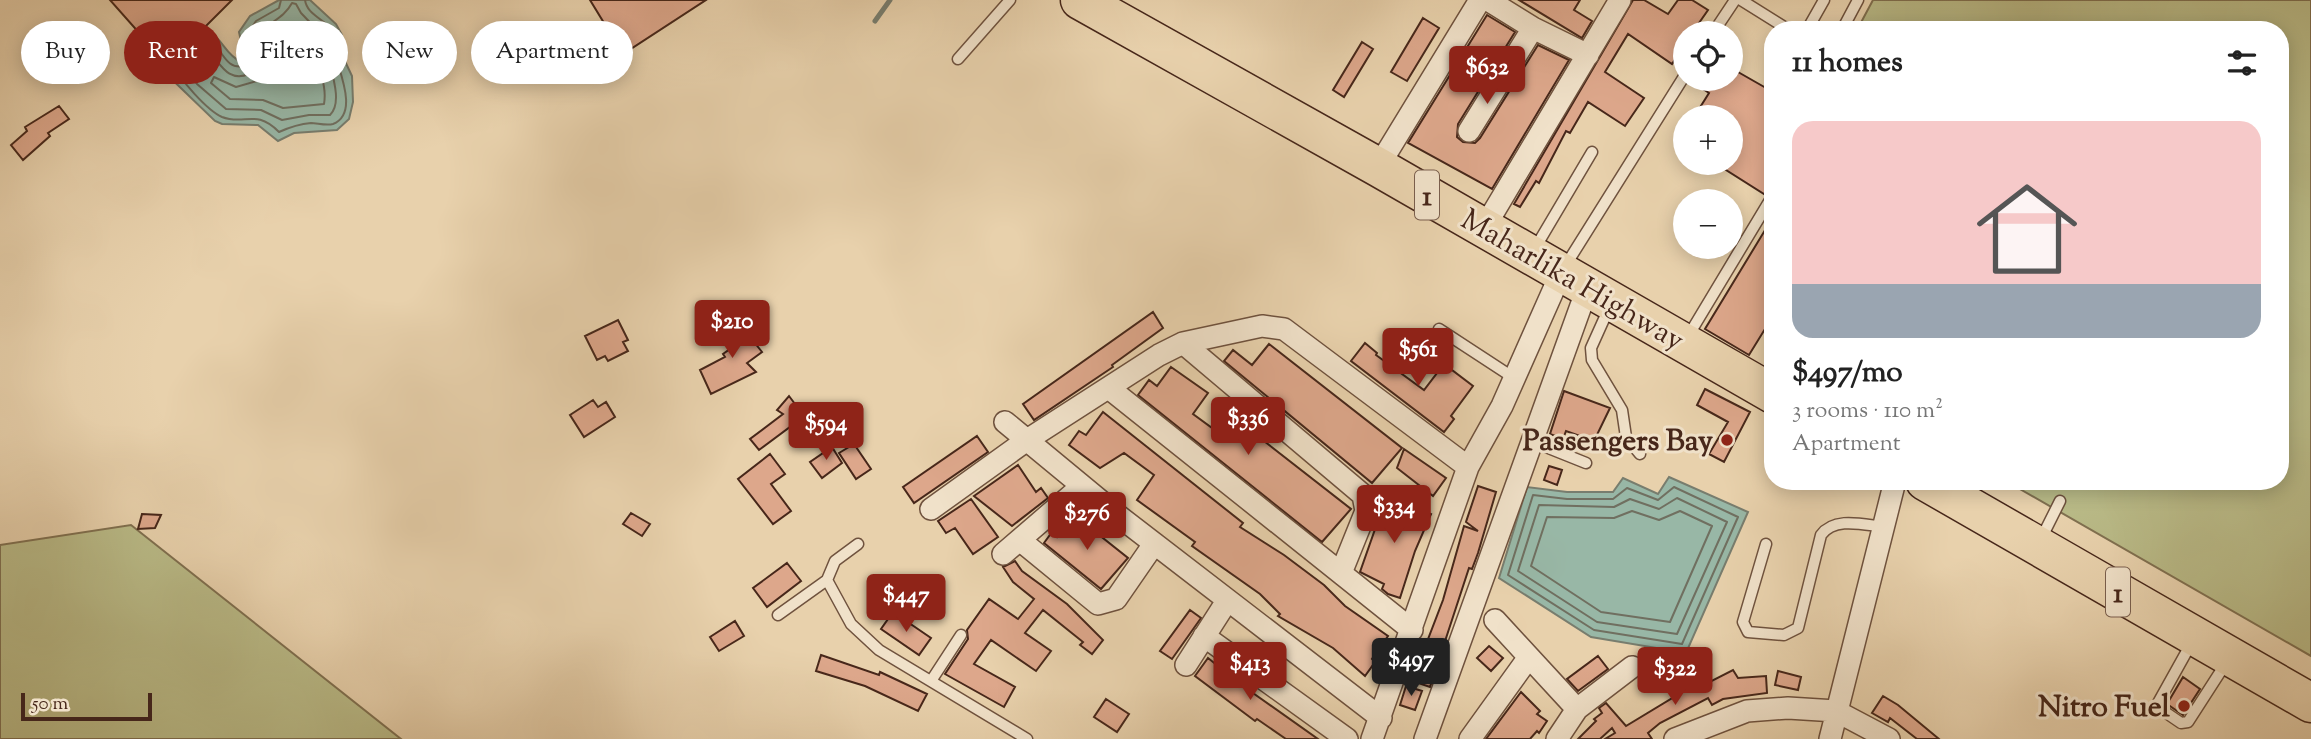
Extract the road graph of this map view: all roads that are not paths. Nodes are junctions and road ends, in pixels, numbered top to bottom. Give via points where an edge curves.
1 (1010, 0) edge
2 (1080, 0) edge
3 (1480, 0) edge
4 (1488, 0) edge
5 (1620, 0) edge
6 (1735, 0) edge
7 (1741, 0) edge
8 (1824, 0) edge
9 (1858, 0) edge
10 (1721, 21) edge
11 (1775, 21) edge
12 (1812, 21) edge
13 (1847, 21) edge
14 (1533, 28) junction
15 (1588, 55) junction
16 (958, 59) dead end
17 (1676, 91) edge
18 (1469, 131) dead end
19 (1592, 152) dead end
20 (1378, 167) junction
21 (1764, 210) edge
22 (1484, 228) junction
23 (1573, 280) junction
24 (1439, 329) dead end
25 (1183, 343) junction
26 (1683, 343) junction
27 (1514, 378) junction
28 (1110, 389) junction
29 (1764, 389) edge
30 (1005, 422) dead end
31 (1027, 440) junction
32 (1531, 441) junction
33 (1640, 454) dead end
34 (1586, 463) dead end
35 (1468, 467) junction
36 (1082, 486) junction
37 (1918, 490) edge
38 (1932, 490) edge
39 (2060, 501) dead end
40 (931, 509) dead end
41 (1885, 527) junction
42 (1021, 541) junction
43 (858, 544) dead end
44 (1154, 544) junction
45 (1766, 544) dead end
46 (2038, 546) junction
47 (1003, 555) dead end
48 (1341, 573) junction
49 (827, 580) junction
50 (1227, 601) junction
51 (778, 615) dead end
52 (1495, 620) dead end
53 (1412, 630) junction
54 (961, 635) dead end
55 (1204, 636) junction
56 (2195, 637) junction
57 (1529, 657) junction
58 (2230, 657) junction
59 (1186, 665) dead end
60 (1632, 667) dead end
61 (931, 681) junction
62 (2311, 703) edge
63 (1577, 709) junction
64 (1836, 711) junction
65 (1381, 718) junction
66 (1027, 739) edge
67 (1346, 739) edge
68 (1371, 739) edge
69 (1425, 739) edge
70 (1469, 739) edge
71 (1557, 739) edge
72 (1675, 739) edge
73 (1830, 739) edge
74 (1889, 739) edge

1 - 16 lane
2 - 20 highway, Maharlika Highway / 1
3 - 20 street
4 - 14 street
5 - 15 street
6 - 10 lane
7 - 11 lane
8 - 12 lane
9 - 13 lane
14 - 15 street
14 - 18 street
15 - 22 street
17 - 23 lane
19 - 23 lane
20 - 22 highway, Maharlika Highway / 1
21 - 26 lane
22 - 23 highway, Maharlika Highway / 1
23 - 26 highway, Maharlika Highway / 1
23 - 27 street
23 - 32 street
23 - 33 lane via 1592,360 1622,410 1626,437
24 - 27 lane
25 - 28 street
25 - 35 street via 1262,326 1284,329
25 - 48 street via 1363,495 1366,511
26 - 29 highway, Maharlika Highway / 1
27 - 35 street
28 - 31 street
28 - 48 street
30 - 31 street
31 - 36 street
31 - 40 street
32 - 34 lane
32 - 69 street
35 - 53 street
36 - 42 street
36 - 44 street
37 - 41 street
38 - 46 highway, 1
39 - 46 lane
41 - 45 lane via 1834,523 1826,528 1798,628 1784,635 1748,632 1743,622
41 - 64 street
42 - 44 street via 1098,604 1116,599
42 - 47 street
43 - 49 lane via 835,561
44 - 50 street
46 - 56 highway, 1
48 - 53 street
49 - 51 lane
49 - 61 lane via 861,635
50 - 55 street
50 - 65 street
52 - 57 street
53 - 65 street
54 - 61 lane
55 - 59 street
55 - 67 street
56 - 58 highway, 1
56 - 58 lane via 2158,703 2181,723 2188,722
57 - 63 street
57 - 70 street
58 - 62 highway, 1
60 - 63 street
61 - 66 lane
63 - 71 street
64 - 72 street via 1747,711
64 - 73 street
64 - 74 street
65 - 68 street

